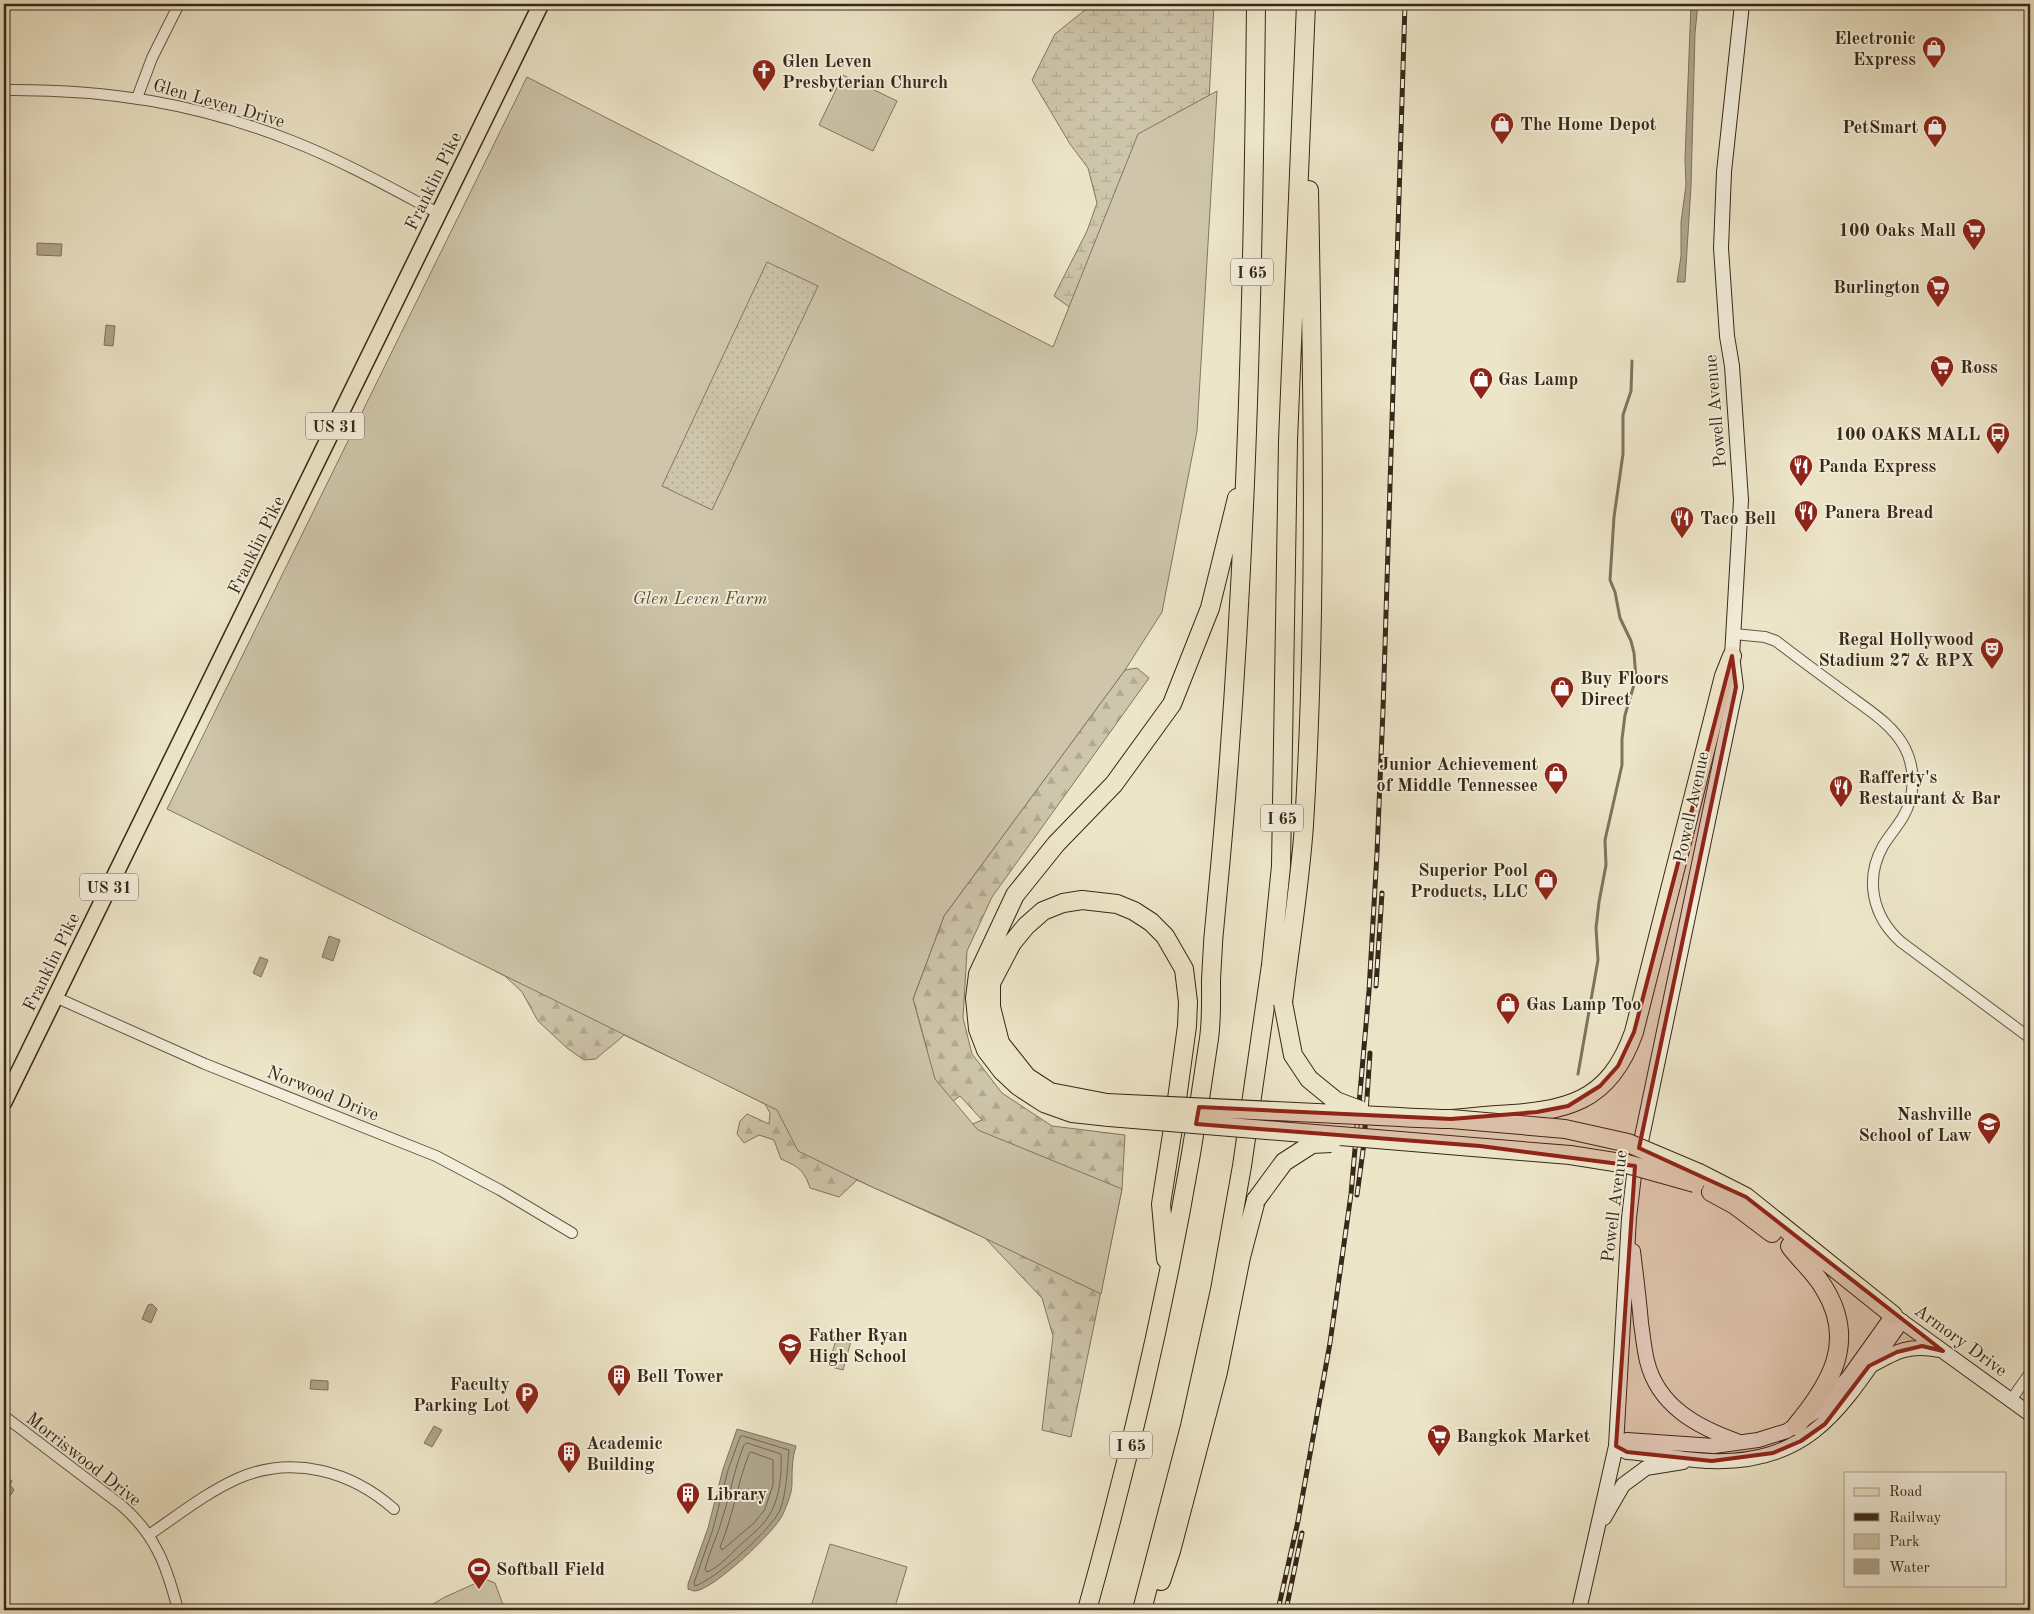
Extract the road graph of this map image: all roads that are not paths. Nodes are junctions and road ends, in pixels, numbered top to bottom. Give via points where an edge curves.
1 (180, 4) edge
2 (541, 4) edge
3 (1256, 4) edge
4 (1742, 4) edge
5 (1306, 7) edge
6 (4, 90) edge
7 (137, 98) junction
8 (438, 213) junction
9 (1246, 456) junction
10 (1734, 634) junction
11 (1732, 656) junction
12 (55, 998) junction
13 (2030, 1038) edge
14 (4, 1102) edge
15 (1108, 1110) junction
16 (1379, 1116) junction
17 (1451, 1119) junction
18 (1376, 1140) junction
19 (1697, 1178) junction
20 (1628, 1218) junction
21 (572, 1233) dead end
22 (1790, 1246) junction
23 (1168, 1278) junction
24 (1897, 1318) junction
25 (1943, 1351) junction
26 (1869, 1366) junction
27 (2030, 1373) edge
28 (2011, 1400) junction
29 (2030, 1414) edge
30 (4, 1416) edge
31 (1796, 1426) junction
32 (1738, 1442) junction
33 (1616, 1446) junction
34 (1693, 1460) junction
35 (394, 1509) dead end
36 (1598, 1529) junction
37 (149, 1535) junction
38 (178, 1610) edge
39 (1087, 1610) edge
40 (1142, 1610) edge
41 (1151, 1610) edge
42 (1580, 1610) edge

1 - 7 street via 152,58
2 - 8 main road, Franklin Pike / US 31
3 - 9 highway, I 65
4 - 10 main road, Powell Avenue via 1724,172 1721,238 1741,500
5 - 16 highway, bridge via 1313,390 1310,666 1304,826 1283,1003 1293,1055 1309,1079 1336,1101
5 - 40 highway, I 65 via 1288,441 1281,866 1271,965 1242,1166 1220,1290 1190,1426
6 - 7 street, Glen Leven Drive via 56,90
7 - 8 street, Glen Leven Drive via 229,119 292,141
8 - 12 main road, Franklin Pike / US 31
9 - 15 highway via 1210,608 1172,704 1114,784 1056,844 1016,895 978,974 975,998 978,1029 986,1050 1002,1071 1044,1103 1072,1113
9 - 23 highway, I 65 via 1236,669 1213,943 1209,1039
10 - 11 main road, Powell Avenue
10 - 13 street via 1776,641 1875,715 1900,740 1910,762 1912,788 1908,808 1875,863 1873,887 1877,911 1901,942
11 - 17 highway, bridge via 1724,676 1634,1032 1623,1058 1613,1073 1585,1098 1558,1108
11 - 20 main road, Powell Avenue via 1736,687 1650,1090
12 - 14 main road, Franklin Pike / US 31
12 - 21 street, Norwood Drive via 204,1064 436,1156
15 - 16 highway, bridge
15 - 18 highway, bridge
15 - 23 highway via 1050,1092 1027,1076 1000,1043 991,1007 991,984 1012,943 1043,911 1063,903 1082,900 1117,904 1134,911 1165,936 1184,968 1187,1026 1161,1204
16 - 17 highway
17 - 19 highway, bridge via 1565,1129 1628,1143
18 - 19 highway, bridge via 1570,1155
18 - 41 highway, bridge via 1312,1144 1284,1162 1256,1200 1218,1372 1171,1551
19 - 22 highway
19 - 24 highway via 1746,1197
20 - 32 main road via 1645,1353 1654,1380 1664,1397 1684,1416
20 - 33 main road, Powell Avenue
22 - 24 highway
22 - 31 highway via 1824,1287 1832,1304 1838,1332 1836,1361 1830,1379
23 - 39 highway, I 65 via 1127,1460
24 - 25 main road, Armory Drive
24 - 26 main road
24 - 31 main road via 1831,1397
25 - 26 main road via 1922,1346 1897,1352
25 - 28 main road, Armory Drive
26 - 34 main road via 1836,1412 1801,1441 1758,1456 1728,1461
27 - 28 street
28 - 29 main road, Armory Drive
30 - 37 street, Morriswood Drive via 121,1505
31 - 32 main road via 1768,1438
32 - 33 main road via 1714,1446 1627,1440
33 - 34 main road via 1627,1452
33 - 36 main road, Powell Avenue
34 - 36 main road via 1646,1468 1623,1485
35 - 37 street via 362,1485 338,1474 283,1468 256,1472 231,1482
36 - 42 main road, Powell Avenue
37 - 38 street, Morriswood Drive via 163,1561

